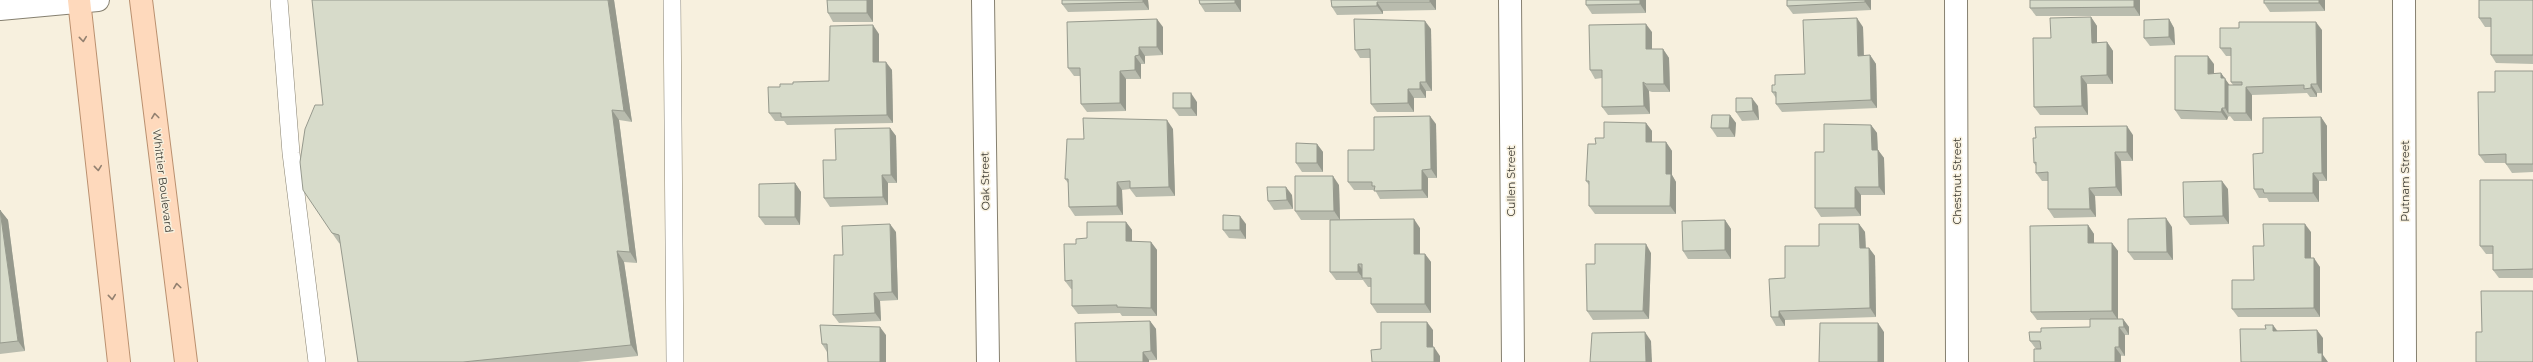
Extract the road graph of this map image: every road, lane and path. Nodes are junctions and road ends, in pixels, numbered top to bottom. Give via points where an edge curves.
1 (141, 0) edge
2 (279, 0) edge
3 (672, 0) edge
4 (983, 0) edge
5 (1510, 0) edge
6 (1956, 0) edge
7 (2404, 0) edge
8 (85, 1) edge
9 (0, 9) edge
10 (119, 362) edge
11 (186, 362) edge
12 (317, 362) edge
13 (675, 362) edge
14 (988, 362) edge
15 (1513, 362) edge
16 (1958, 362) edge
17 (2406, 362) edge

11 -> 1 main road, Whittier Boulevard
2 - 12 lane via 291,153
3 - 13 lane
4 - 14 street, Oak Street
5 - 15 street, Cullen Street
6 - 16 street, Chestnut Street
7 - 17 street, Putnam Street
8 - 9 street
8 -> 10 main road

